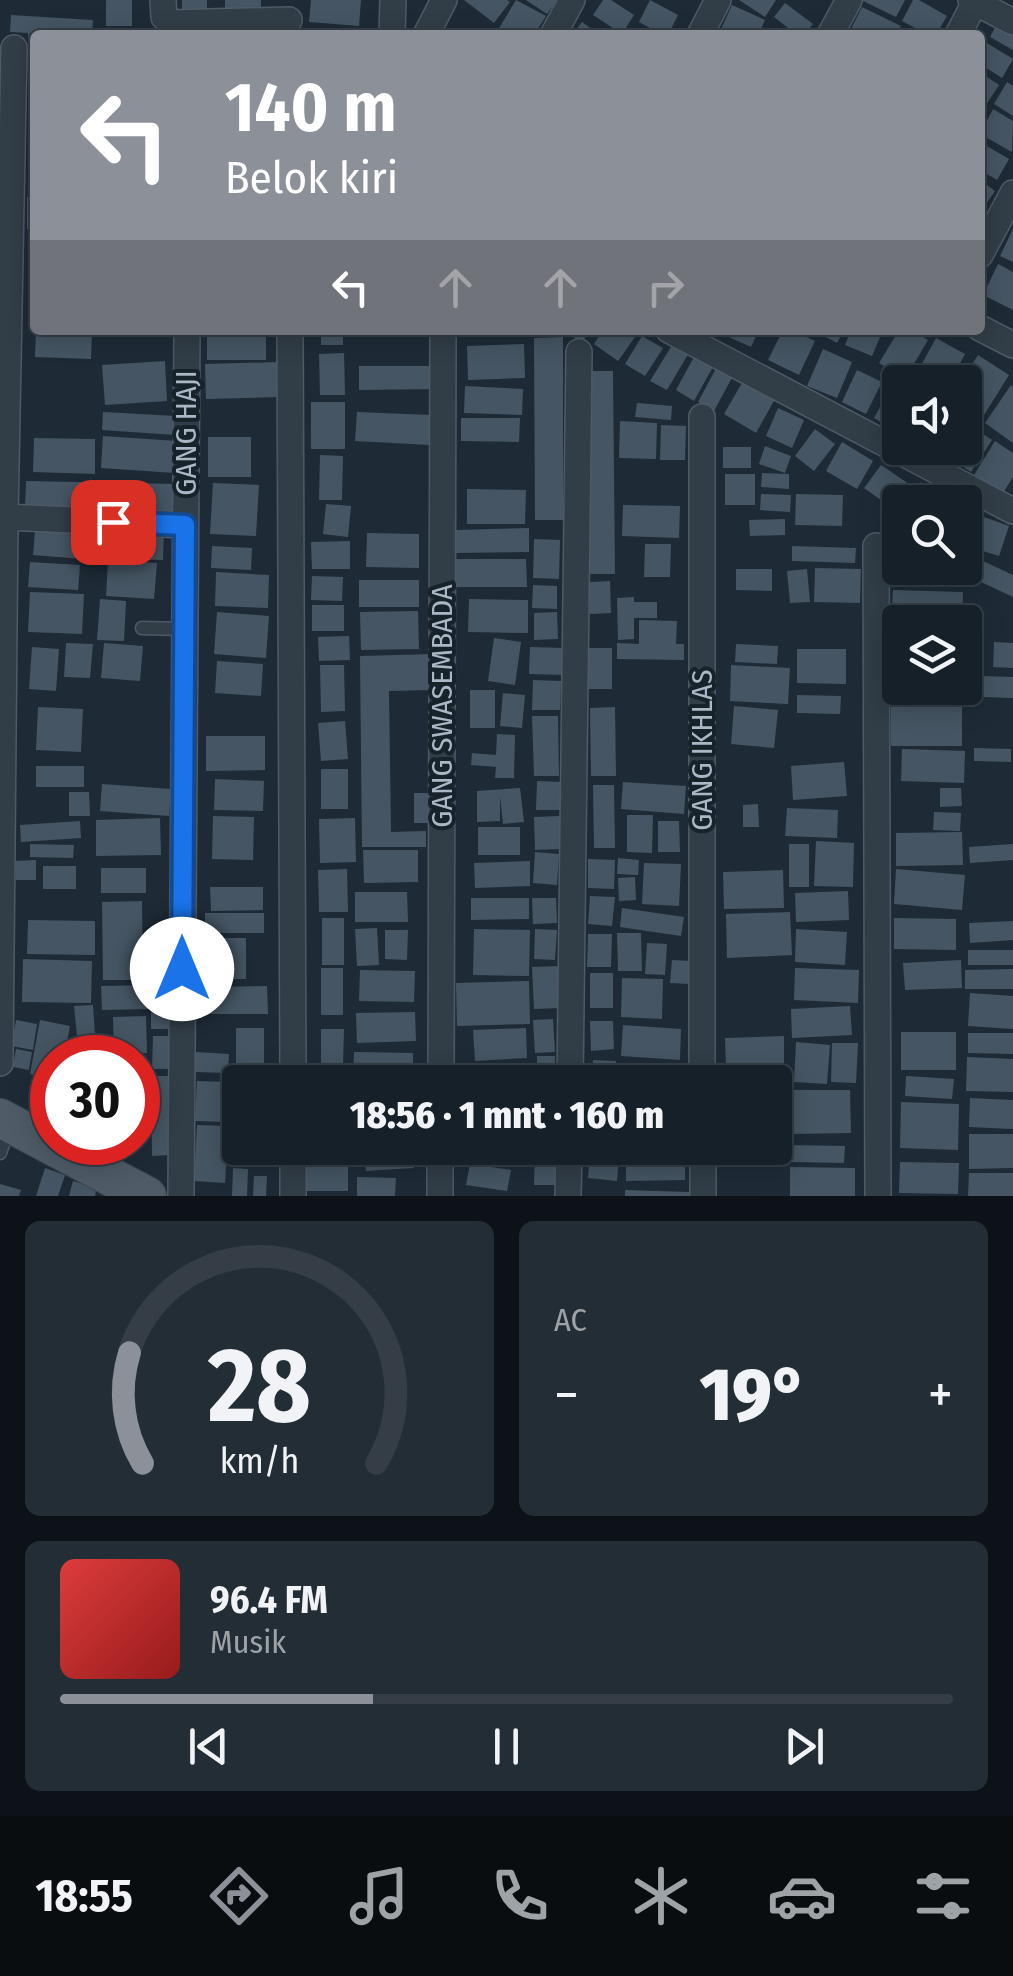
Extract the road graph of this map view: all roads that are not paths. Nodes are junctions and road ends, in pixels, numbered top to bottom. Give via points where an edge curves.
1 (163, 0) edge
2 (444, 0) edge
3 (572, 0) edge
4 (718, 0) edge
5 (849, 0) edge
6 (973, 1) edge
7 (289, 18) edge
8 (1013, 22) edge
9 (426, 30) edge
10 (555, 30) edge
11 (703, 30) edge
12 (833, 30) edge
13 (960, 30) edge
14 (14, 48) dead end
15 (1013, 193) edge
16 (985, 246) edge
17 (985, 331) edge
18 (186, 335) edge
19 (290, 335) edge
20 (442, 335) edge
21 (679, 335) edge
22 (1013, 345) edge
23 (579, 352) dead end
24 (702, 417) dead end
25 (1013, 511) edge
26 (6, 517) junction
27 (185, 525) junction
28 (876, 546) dead end
29 (142, 628) dead end
30 (184, 629) junction
31 (0, 1063) edge
32 (293, 1065) edge
33 (440, 1065) edge
34 (570, 1065) edge
35 (702, 1065) edge
36 (3, 1131) edge
37 (30, 1138) edge
38 (88, 1165) edge
39 (293, 1165) edge
40 (440, 1165) edge
41 (569, 1165) edge
42 (702, 1165) edge
43 (131, 1192) edge
44 (181, 1196) edge
45 (293, 1196) edge
46 (440, 1196) edge
47 (568, 1196) edge
48 (702, 1196) edge
49 (878, 1196) edge

1 - 7 street via 170,24
2 - 9 street
3 - 10 street
4 - 11 street
5 - 12 street
6 - 8 street
6 - 13 street
14 - 26 street
15 - 16 street
17 - 22 street
18 - 27 street, GANG HAJI
19 - 32 street
20 - 33 street, GANG SWASEMBADA
21 - 25 street
23 - 34 street
24 - 35 street, GANG IKHLAS
26 - 27 street
26 - 31 street
27 - 30 street, GANG HAJI
28 - 49 street
29 - 30 lane
30 - 44 street, GANG HAJI
36 - 37 main road
38 - 43 main road
39 - 45 street
40 - 46 street
41 - 47 street
42 - 48 street

